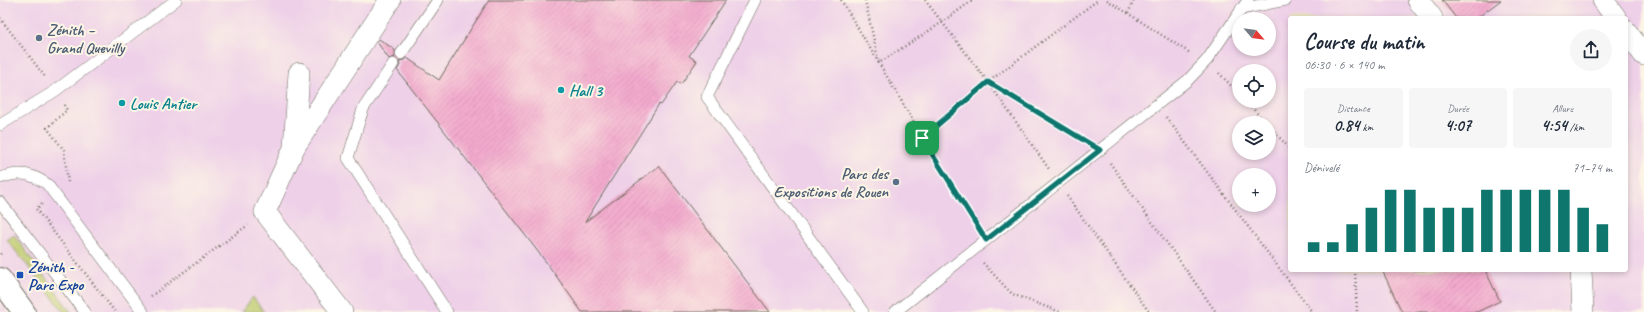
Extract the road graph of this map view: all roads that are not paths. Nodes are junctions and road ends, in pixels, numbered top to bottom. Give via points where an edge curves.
1 (176, 0) edge
2 (390, 0) edge
3 (438, 0) edge
4 (755, 0) edge
5 (1286, 0) edge
6 (1418, 0) edge
7 (1603, 0) edge
8 (1245, 4) edge
9 (1430, 16) edge
10 (1615, 16) edge
11 (1628, 34) edge
12 (401, 54) dead end
13 (1644, 55) edge
14 (393, 64) dead end
15 (299, 73) dead end
16 (0, 125) edge
17 (294, 148) junction
18 (0, 178) edge
19 (0, 202) edge
20 (1581, 272) edge
21 (0, 279) edge
22 (24, 312) edge
23 (85, 312) edge
24 (143, 312) edge
25 (342, 312) edge
26 (447, 312) edge
27 (863, 312) edge
28 (895, 312) edge
29 (1583, 312) edge

1 - 16 lane via 56,91
2 - 17 street
3 - 12 lane
4 - 27 lane via 707,97
5 - 8 lane
6 - 9 street
7 - 10 street
8 - 28 lane via 1207,60 1188,80
11 - 13 street
14 - 26 lane via 363,109 348,158
15 - 17 street
17 - 25 street via 265,212
18 - 24 lane via 22,173 35,176 47,184
19 - 23 lane
20 - 29 street
21 - 22 main road

